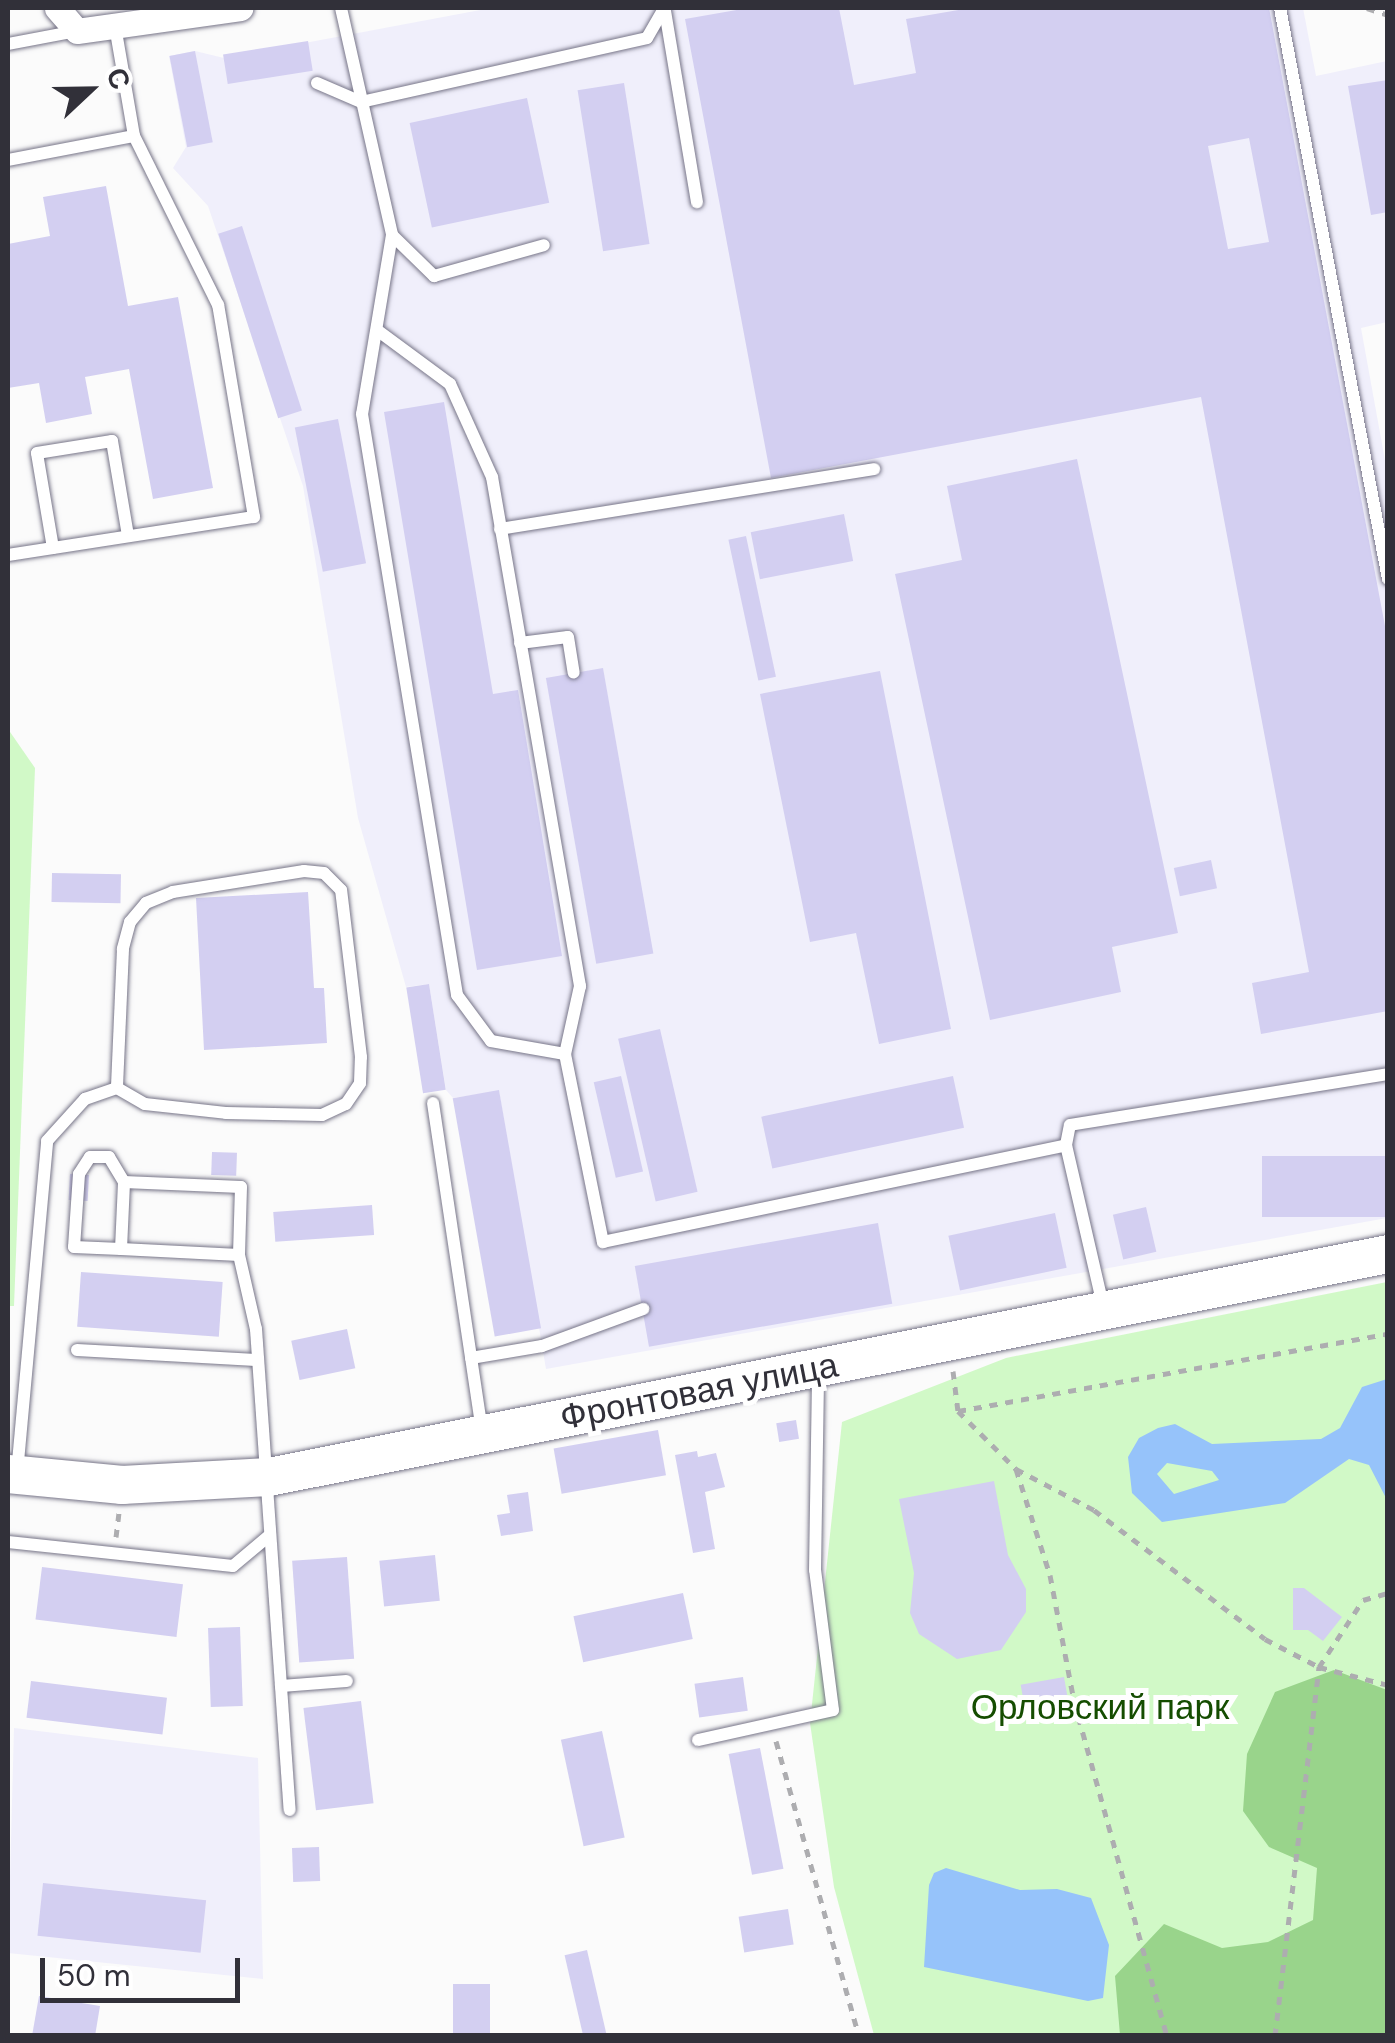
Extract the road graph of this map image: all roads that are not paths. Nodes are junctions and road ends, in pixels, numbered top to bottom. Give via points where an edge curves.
1 (57, 8) edge
2 (240, 8) edge
3 (341, 8) edge
4 (1280, 8) edge
5 (664, 9) edge
6 (208, 10) edge
7 (115, 26) junction
8 (78, 31) junction
9 (8, 44) edge
10 (317, 82) dead end
11 (361, 102) junction
12 (134, 136) junction
13 (8, 160) edge
14 (697, 202) dead end
15 (392, 235) junction
16 (544, 245) dead end
17 (376, 330) junction
18 (874, 468) dead end
19 (500, 529) junction
20 (128, 536) junction
21 (53, 548) junction
22 (8, 556) edge
23 (1388, 579) edge
24 (520, 643) junction
25 (574, 673) dead end
26 (565, 1054) junction
27 (1388, 1074) edge
28 (117, 1088) junction
29 (433, 1103) dead end
30 (1066, 1145) junction
31 (124, 1182) junction
32 (121, 1250) junction
33 (239, 1254) junction
34 (1388, 1254) edge
35 (643, 1309) dead end
36 (1104, 1312) junction
37 (76, 1350) dead end
38 (470, 1358) junction
39 (256, 1360) junction
40 (817, 1368) junction
41 (482, 1434) junction
42 (12, 1474) edge
43 (269, 1477) junction
44 (270, 1535) junction
45 (8, 1542) edge
46 (347, 1681) dead end
47 (281, 1686) junction
48 (698, 1740) dead end
49 (290, 1810) dead end

1 - 8 street
2 - 6 street
3 - 11 lane
4 - 23 lane
5 - 11 lane via 646,38
5 - 14 lane
6 - 7 street
7 - 8 street
7 - 12 lane
8 - 9 lane
10 - 11 lane
11 - 15 lane
12 - 13 lane
12 - 20 lane via 218,306 254,516
15 - 16 lane via 434,276
15 - 17 lane
17 - 19 lane via 450,384 492,477
17 - 26 lane via 362,414 457,995 491,1041
18 - 19 lane
19 - 24 lane
20 - 21 lane
20 - 21 lane via 112,440 37,453
21 - 22 lane
24 - 25 lane via 568,637
24 - 26 lane via 580,986
26 - 30 lane via 603,1242
27 - 30 lane via 1070,1125
28 - 28 lane via 145,1104 226,1114 322,1115 346,1104 360,1083 362,1057 341,890 324,873 304,871 173,892 146,904 130,922 123,948
28 - 42 lane via 85,1099 47,1141
29 - 38 lane
30 - 36 lane
31 - 32 lane
31 - 32 lane via 109,1158 90,1157 79,1174 74,1248
31 - 33 lane via 242,1187
32 - 33 lane
33 - 39 lane
34 - 36 main road, Фронтовая улица
35 - 38 lane via 542,1346
36 - 40 main road, Фронтовая улица
37 - 39 lane
38 - 41 lane
39 - 43 lane
40 - 41 main road, Фронтовая улица
40 - 48 lane via 815,1570 833,1710
41 - 43 main road, Фронтовая улица
42 - 43 main road, Фронтовая улица via 122,1485
43 - 44 lane
44 - 45 lane via 233,1566
44 - 47 lane
46 - 47 lane
47 - 49 lane

